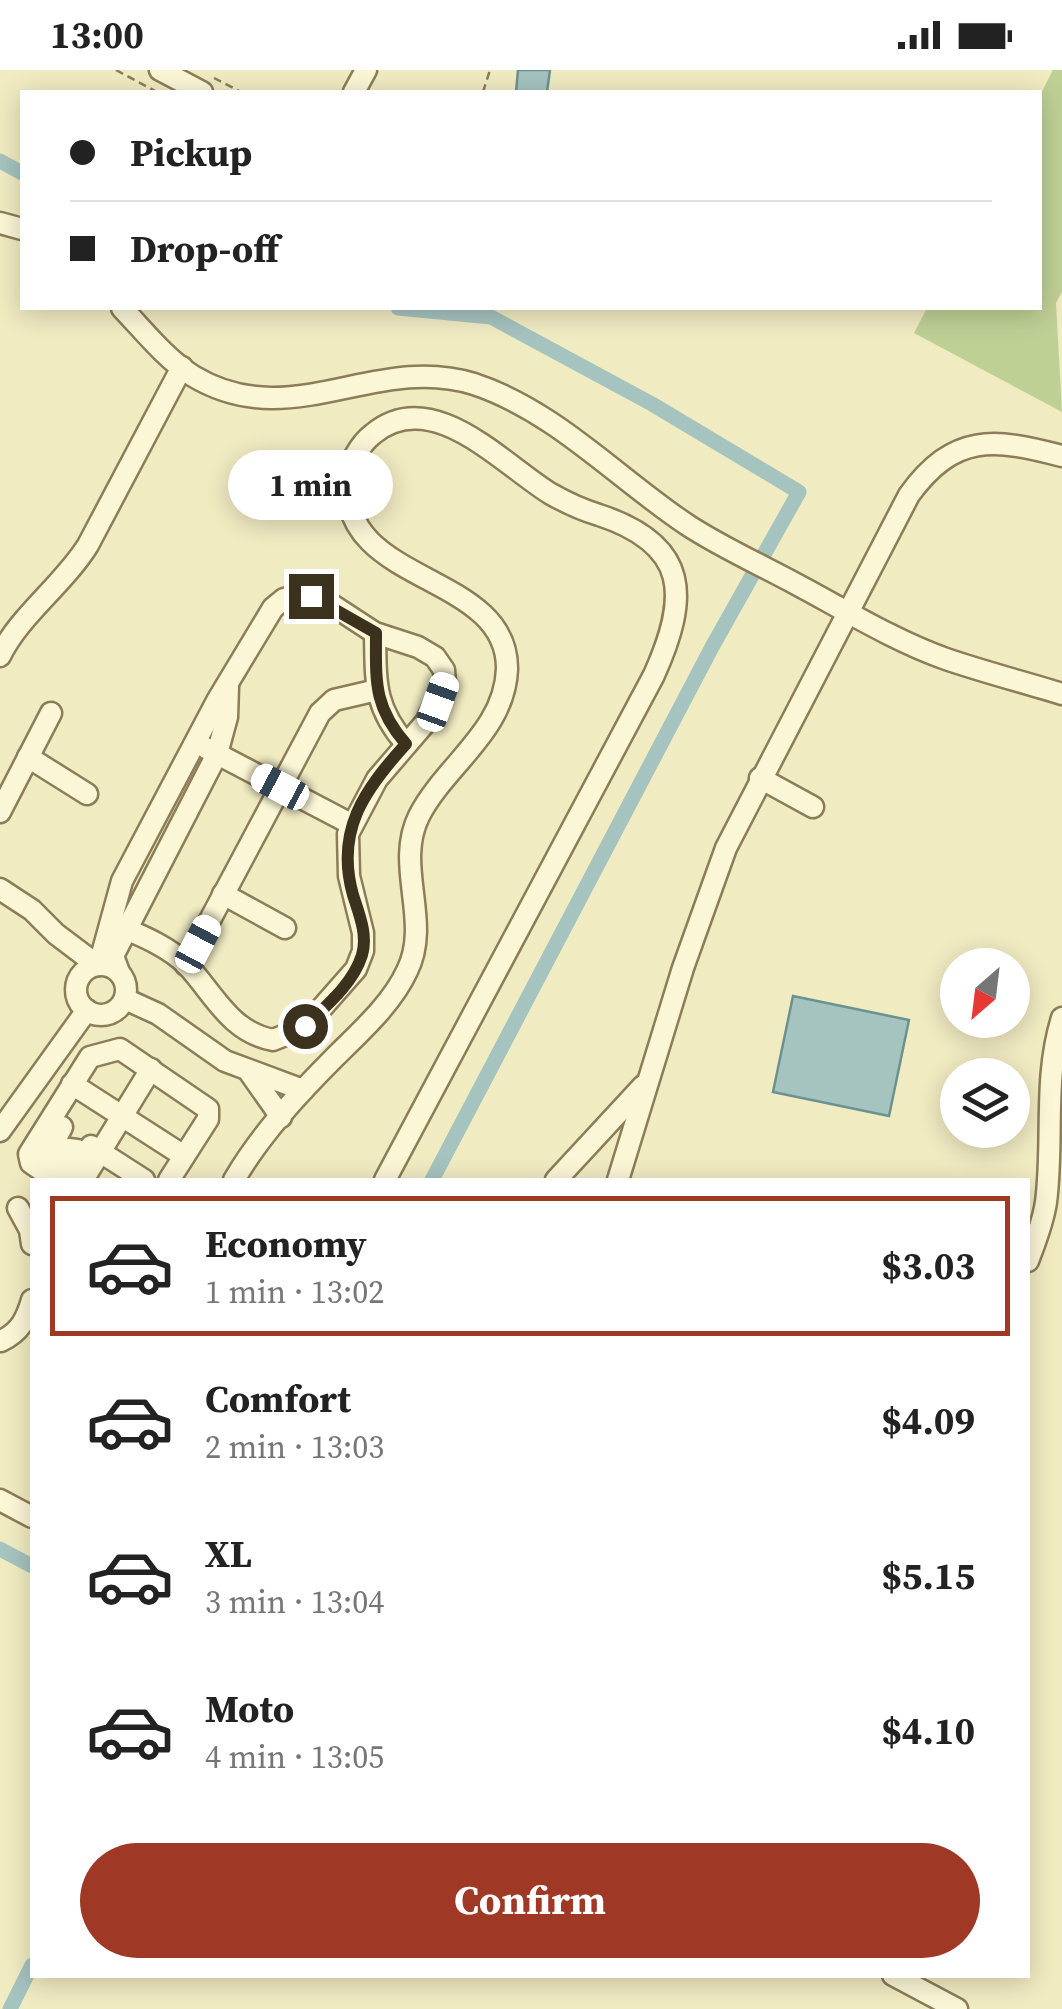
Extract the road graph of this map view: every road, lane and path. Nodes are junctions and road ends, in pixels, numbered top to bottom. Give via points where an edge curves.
1 (116, 70) edge
2 (160, 70) edge
3 (207, 85) edge
4 (153, 90) edge
5 (124, 310) edge
6 (182, 368) junction
7 (1062, 456) edge
8 (847, 612) junction
9 (376, 633) junction
10 (0, 656) edge
11 (228, 685) junction
12 (377, 690) junction
13 (1062, 694) edge
14 (51, 713) dead end
15 (195, 743) junction
16 (406, 744) junction
17 (217, 754) junction
18 (28, 758) junction
19 (760, 778) junction
20 (280, 787) junction
21 (87, 794) dead end
22 (813, 807) dead end
23 (0, 812) edge
24 (351, 824) junction
25 (0, 889) edge
26 (224, 894) junction
27 (119, 926) junction
28 (285, 928) dead end
29 (186, 965) junction
30 (93, 967) junction
31 (120, 972) junction
32 (125, 999) junction
33 (95, 1012) junction
34 (1062, 1018) edge
35 (99, 1053) junction
36 (151, 1069) junction
37 (250, 1072) junction
38 (648, 1081) junction
39 (72, 1084) junction
40 (302, 1090) junction
41 (122, 1116) junction
42 (281, 1116) junction
43 (56, 1124) junction
44 (0, 1131) edge
45 (184, 1156) junction
46 (108, 1165) edge
47 (54, 1178) edge
48 (67, 1178) edge
49 (86, 1178) edge
50 (139, 1178) edge
51 (170, 1178) edge
52 (235, 1178) edge
53 (386, 1178) edge
54 (558, 1178) edge
55 (619, 1178) edge
56 (17, 1208) edge
57 (30, 1230) edge
58 (1030, 1256) edge
59 (30, 1307) edge
60 (30, 1334) edge
61 (1, 1342) edge
62 (0, 1500) edge
63 (30, 1516) edge
64 (899, 1978) edge
65 (957, 2009) edge

1 - 4 path
2 - 3 street
5 - 6 street
6 - 8 street via 238,396 267,400 418,376 473,384 535,414 686,524
6 - 10 street via 71,572 17,628
7 - 8 street via 991,442 927,470
8 - 13 street via 898,640
8 - 19 street
9 - 11 street via 311,596 284,598 260,624
9 - 12 street
9 - 16 street via 418,647 444,670 438,702
11 - 15 street
11 - 17 street
12 - 16 street via 390,726
12 - 20 street via 334,700 320,713
14 - 18 street
15 - 17 street
15 - 27 street via 122,881
16 - 24 street
17 - 20 street
17 - 27 street
18 - 21 street
18 - 23 street
19 - 22 street
19 - 38 street via 712,883
20 - 24 street
20 - 26 street
24 - 29 street via 349,876 363,951 344,986 305,1026 273,1040 259,1037 234,1022
25 - 30 street
26 - 28 street
26 - 29 street
27 - 29 street
27 - 30 street
27 - 31 street via 113,956
30 - 31 street
30 - 33 street via 76,992
31 - 32 street
32 - 33 street via 116,1010
32 - 37 street
33 - 35 street via 104,1040
33 - 44 street
34 - 58 street via 1051,1066 1046,1202
35 - 36 street via 120,1048
35 - 39 street
36 - 41 street
36 - 45 street via 208,1109
37 - 40 street
37 - 42 street
38 - 54 street
38 - 55 street
39 - 41 street
39 - 43 street
40 - 42 street
40 - 53 street via 384,1008 409,968 417,928 409,867 416,821 482,735 504,689 503,646 473,606 382,554 352,517 348,471 364,444 395,422 426,418 475,441 550,493 648,537 678,592 669,642 654,675
41 - 45 street
41 - 46 street
42 - 52 street
43 - 46 street
43 - 47 street via 29,1158
43 - 48 street via 46,1158 56,1164 68,1149 77,1150
45 - 51 street
46 - 49 street
46 - 50 street
56 - 57 street
59 - 61 street via 16,1334
60 - 61 street
62 - 63 street
64 - 65 street

